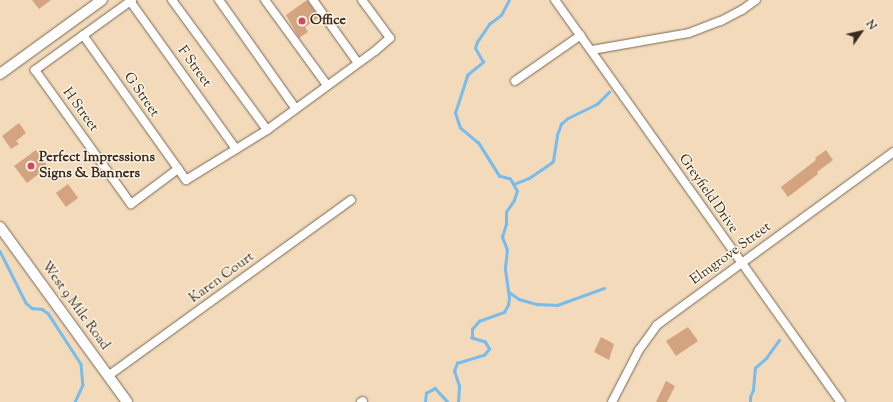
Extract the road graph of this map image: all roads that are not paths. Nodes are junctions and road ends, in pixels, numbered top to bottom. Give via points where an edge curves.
1 (102, 0) edge
2 (172, 0) edge
3 (219, 0) edge
4 (265, 0) edge
5 (313, 0) edge
6 (362, 0) edge
7 (556, 0) edge
8 (756, 0) edge
9 (131, 1) edge
10 (83, 35) junction
11 (581, 35) junction
12 (592, 50) junction
13 (358, 63) junction
14 (0, 74) edge
15 (515, 81) dead end
16 (327, 85) junction
17 (296, 109) junction
18 (267, 130) junction
19 (236, 149) junction
20 (893, 152) edge
21 (178, 170) junction
22 (351, 200) dead end
23 (0, 227) edge
24 (741, 263) junction
25 (108, 376) junction
26 (127, 402) edge
27 (612, 402) edge
28 (841, 402) edge

1 - 14 street
2 - 18 street
3 - 17 street
4 - 16 street
5 - 13 street
6 - 13 street via 390,38
7 - 11 street, Greyfield Drive
8 - 12 street via 721,21 689,33
9 - 10 street
9 - 19 street, F Street
10 - 21 street, G Street
10 - 21 street, H Street via 35,70 131,204
11 - 12 street, Greyfield Drive
11 - 15 street
12 - 24 street, Greyfield Drive
13 - 16 street
16 - 17 street
17 - 18 street
18 - 19 street
19 - 21 street via 186,180
20 - 24 street, Elmgrove Street
22 - 25 street, Karen Court
23 - 25 street, West 9 Mile Road
24 - 27 street, Elmgrove Street via 657,325 639,350
24 - 28 street, Greyfield Drive
25 - 26 street, West 9 Mile Road

